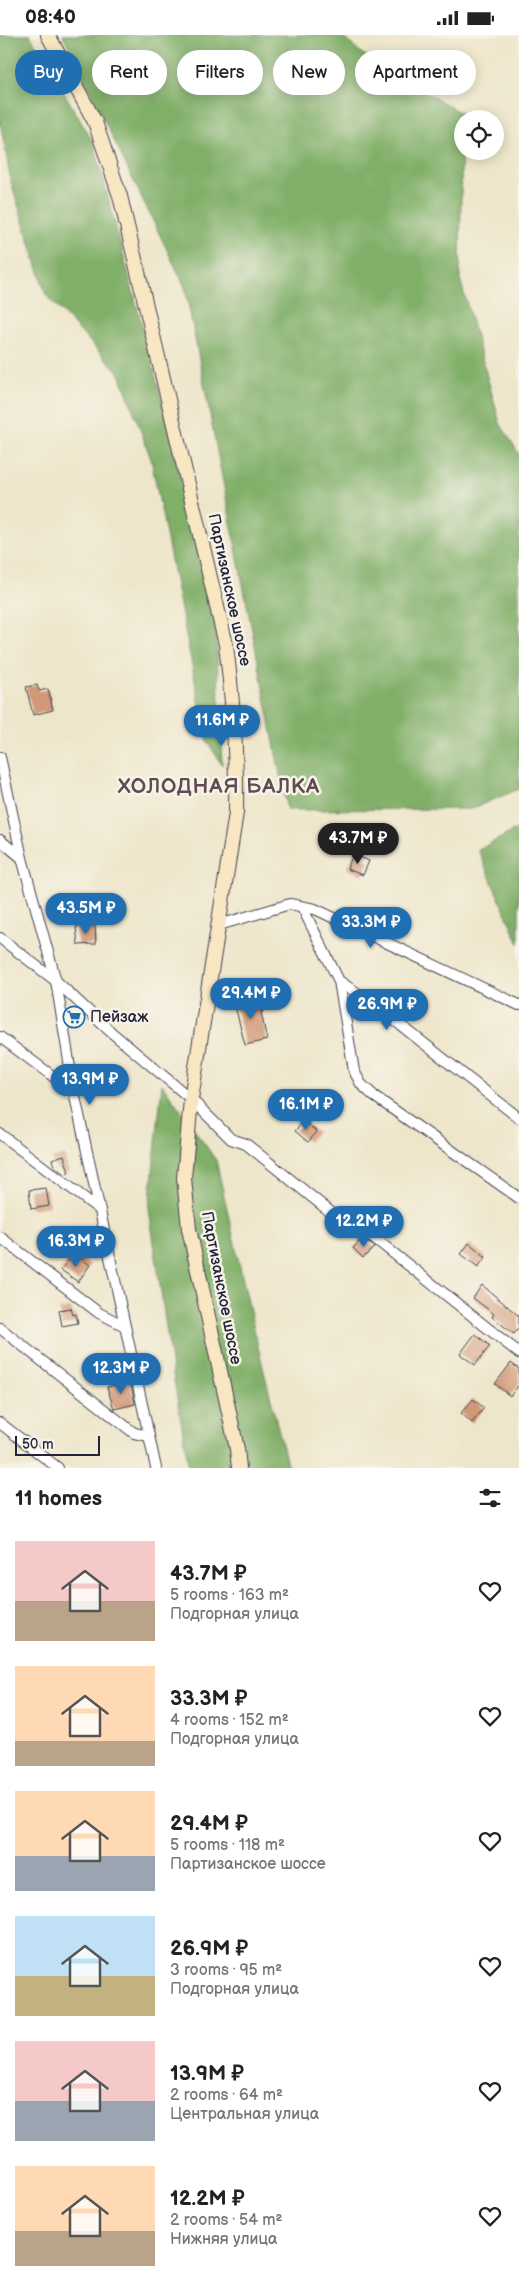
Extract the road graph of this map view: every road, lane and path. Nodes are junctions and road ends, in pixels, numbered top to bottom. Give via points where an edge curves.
1 (48, 35) edge
2 (0, 757) edge
3 (0, 840) edge
4 (22, 857) junction
5 (302, 907) junction
6 (219, 925) junction
7 (0, 938) edge
8 (56, 981) junction
9 (339, 981) junction
10 (519, 1005) edge
11 (0, 1037) edge
12 (74, 1092) junction
13 (190, 1099) junction
14 (519, 1118) edge
15 (0, 1134) edge
16 (519, 1198) edge
17 (100, 1210) junction
18 (0, 1237) edge
19 (125, 1326) junction
20 (0, 1328) edge
21 (519, 1353) edge
22 (0, 1423) edge
23 (149, 1436) junction
24 (58, 1468) edge
25 (156, 1468) edge
26 (239, 1468) edge

1 - 6 main road, Партизанское шоссе via 95,122 120,196 226,645 234,708 236,813
2 - 4 street
3 - 4 street
4 - 8 street
5 - 6 street via 290,904
5 - 9 street
5 - 10 street via 315,909
6 - 13 main road, Партизанское шоссе
7 - 8 street
8 - 12 street
8 - 13 street
9 - 14 street via 375,1005
9 - 16 street via 354,1071 361,1083 374,1096
11 - 12 street
12 - 17 street
13 - 21 street via 231,1139 246,1145 338,1218 373,1237
13 - 26 main road, Партизанское шоссе via 184,1178 189,1229
15 - 17 street
17 - 19 street
18 - 19 street via 99,1313
19 - 23 street
20 - 23 street via 134,1433
22 - 24 street
23 - 25 street

